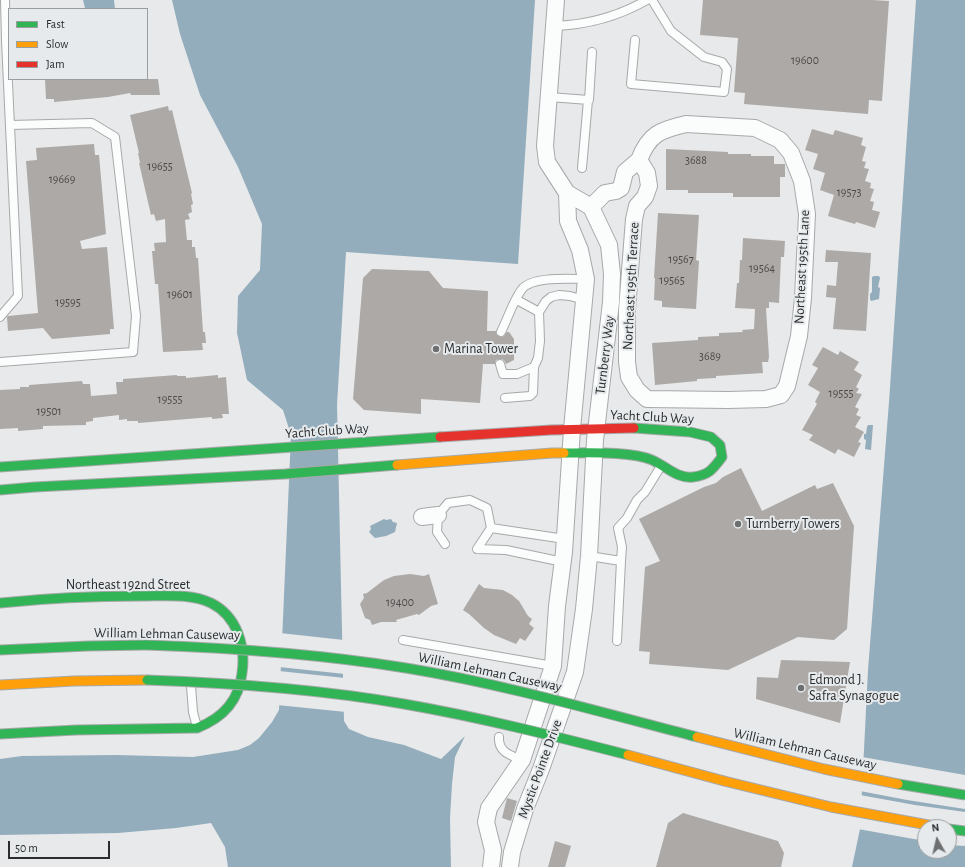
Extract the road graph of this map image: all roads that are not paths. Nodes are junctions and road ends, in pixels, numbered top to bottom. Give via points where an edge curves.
1 (5, 0) edge
2 (556, 0) edge
3 (647, 0) edge
4 (652, 0) edge
5 (3, 9) edge
6 (554, 26) junction
7 (635, 40) dead end
8 (3, 41) edge
9 (592, 52) dead end
10 (548, 97) junction
11 (588, 100) junction
12 (10, 125) junction
13 (639, 160) junction
14 (582, 168) dead end
15 (567, 193) junction
16 (591, 208) junction
17 (612, 274) junction
18 (586, 276) junction
19 (517, 300) junction
20 (584, 300) junction
21 (539, 312) junction
22 (0, 317) edge
23 (501, 332) dead end
24 (0, 362) edge
25 (500, 364) dead end
26 (534, 368) junction
27 (629, 377) joint
28 (505, 398) dead end
29 (572, 429) junction
30 (597, 429) junction
31 (570, 453) junction
32 (595, 453) junction
33 (662, 465) junction
34 (0, 467) edge
35 (0, 490) edge
36 (438, 515) junction
37 (422, 517) dead end
38 (492, 528) junction
39 (445, 544) dead end
40 (564, 551) junction
41 (589, 556) junction
42 (621, 561) junction
43 (0, 599) edge
44 (20, 601) junction
45 (0, 603) edge
46 (404, 640) dead end
47 (617, 641) dead end
48 (0, 650) edge
49 (553, 666) junction
50 (575, 672) junction
51 (0, 685) edge
52 (190, 686) dead end
53 (197, 728) junction
54 (0, 734) edge
55 (499, 737) dead end
56 (522, 760) junction
57 (541, 769) junction
58 (965, 795) edge
59 (917, 824) edge
60 (493, 850) junction
61 (511, 860) edge
62 (492, 867) edge

1 - 5 lane
2 - 6 street
3 - 6 lane via 603,19
4 - 7 lane via 672,31 704,57 722,62 727,69 724,92 631,84
5 - 8 lane
6 - 10 street
8 - 12 lane
9 - 11 lane
10 - 11 lane
10 - 15 street via 546,162
11 - 14 lane
12 - 22 lane via 18,296
12 - 24 lane via 92,123 115,137 136,316 133,352
13 - 16 street, Northeast 195th Lane via 625,172 621,188 605,193
13 - 27 street, Northeast 195th Terrace via 647,173 649,186 645,197 637,206 634,219 627,310
13 - 27 street, Northeast 195th Lane via 644,147 655,135 686,124 755,128 780,140 791,153 802,181 807,214 804,298 799,336 787,386 781,395 766,399 647,399 637,390
15 - 16 street
15 - 18 street, Turnberry Way via 568,221 580,250
16 - 17 street, Turnberry Way via 609,245
17 - 18 street
17 - 30 street, Turnberry Way
18 - 19 lane via 543,280 523,288
18 - 20 street, Turnberry Way
19 - 21 lane
19 - 23 lane
20 - 21 lane via 559,295 551,297
20 - 29 street, Turnberry Way
21 - 26 lane via 539,352
25 - 26 lane via 504,374 517,374
26 - 28 lane via 533,393 530,396
29 - 30 main road, Yacht Club Way
29 - 31 street, Turnberry Way
29 - 34 main road, Yacht Club Way
30 - 32 street, Turnberry Way
30 - 33 main road, Yacht Club Way via 638,428 690,432 711,437 720,445 722,457 712,471 693,477 680,476
31 - 32 main road, Yacht Club Way
31 - 35 main road, Yacht Club Way via 285,474
31 - 40 street, Turnberry Way
32 - 33 main road, Yacht Club Way via 625,454 651,459
32 - 41 street, Turnberry Way
33 - 42 lane via 618,528 622,547
36 - 37 street
36 - 38 lane via 448,503 470,500 487,508
36 - 39 lane via 437,532
38 - 40 lane
38 - 40 lane via 477,549
40 - 41 street
40 - 49 street, Turnberry Way
41 - 42 lane
41 - 50 street, Turnberry Way
42 - 47 lane
43 - 44 main road
44 - 45 main road, Northeast 192nd Street
44 - 53 main road, Northeast 192nd Street via 102,596 166,596 212,603 233,621 239,634 243,659 242,679 230,708 213,722
46 - 49 lane
48 - 58 main road, William Lehman Causeway, bridge via 147,645 207,647 277,651 412,669 512,690 824,769
49 - 50 street
49 - 56 street, Mystic Pointe Drive
50 - 57 street, Mystic Pointe Drive
51 - 59 main road, bridge via 147,680 238,684 363,698 510,726 808,802
52 - 53 lane
53 - 54 main road, Northeast 192nd Street
55 - 56 lane via 499,746 504,752
56 - 57 street
56 - 60 street, Mystic Pointe Drive via 489,808 486,822
57 - 61 street, Mystic Pointe Drive via 525,809
60 - 61 street
60 - 62 street, Mystic Pointe Drive

